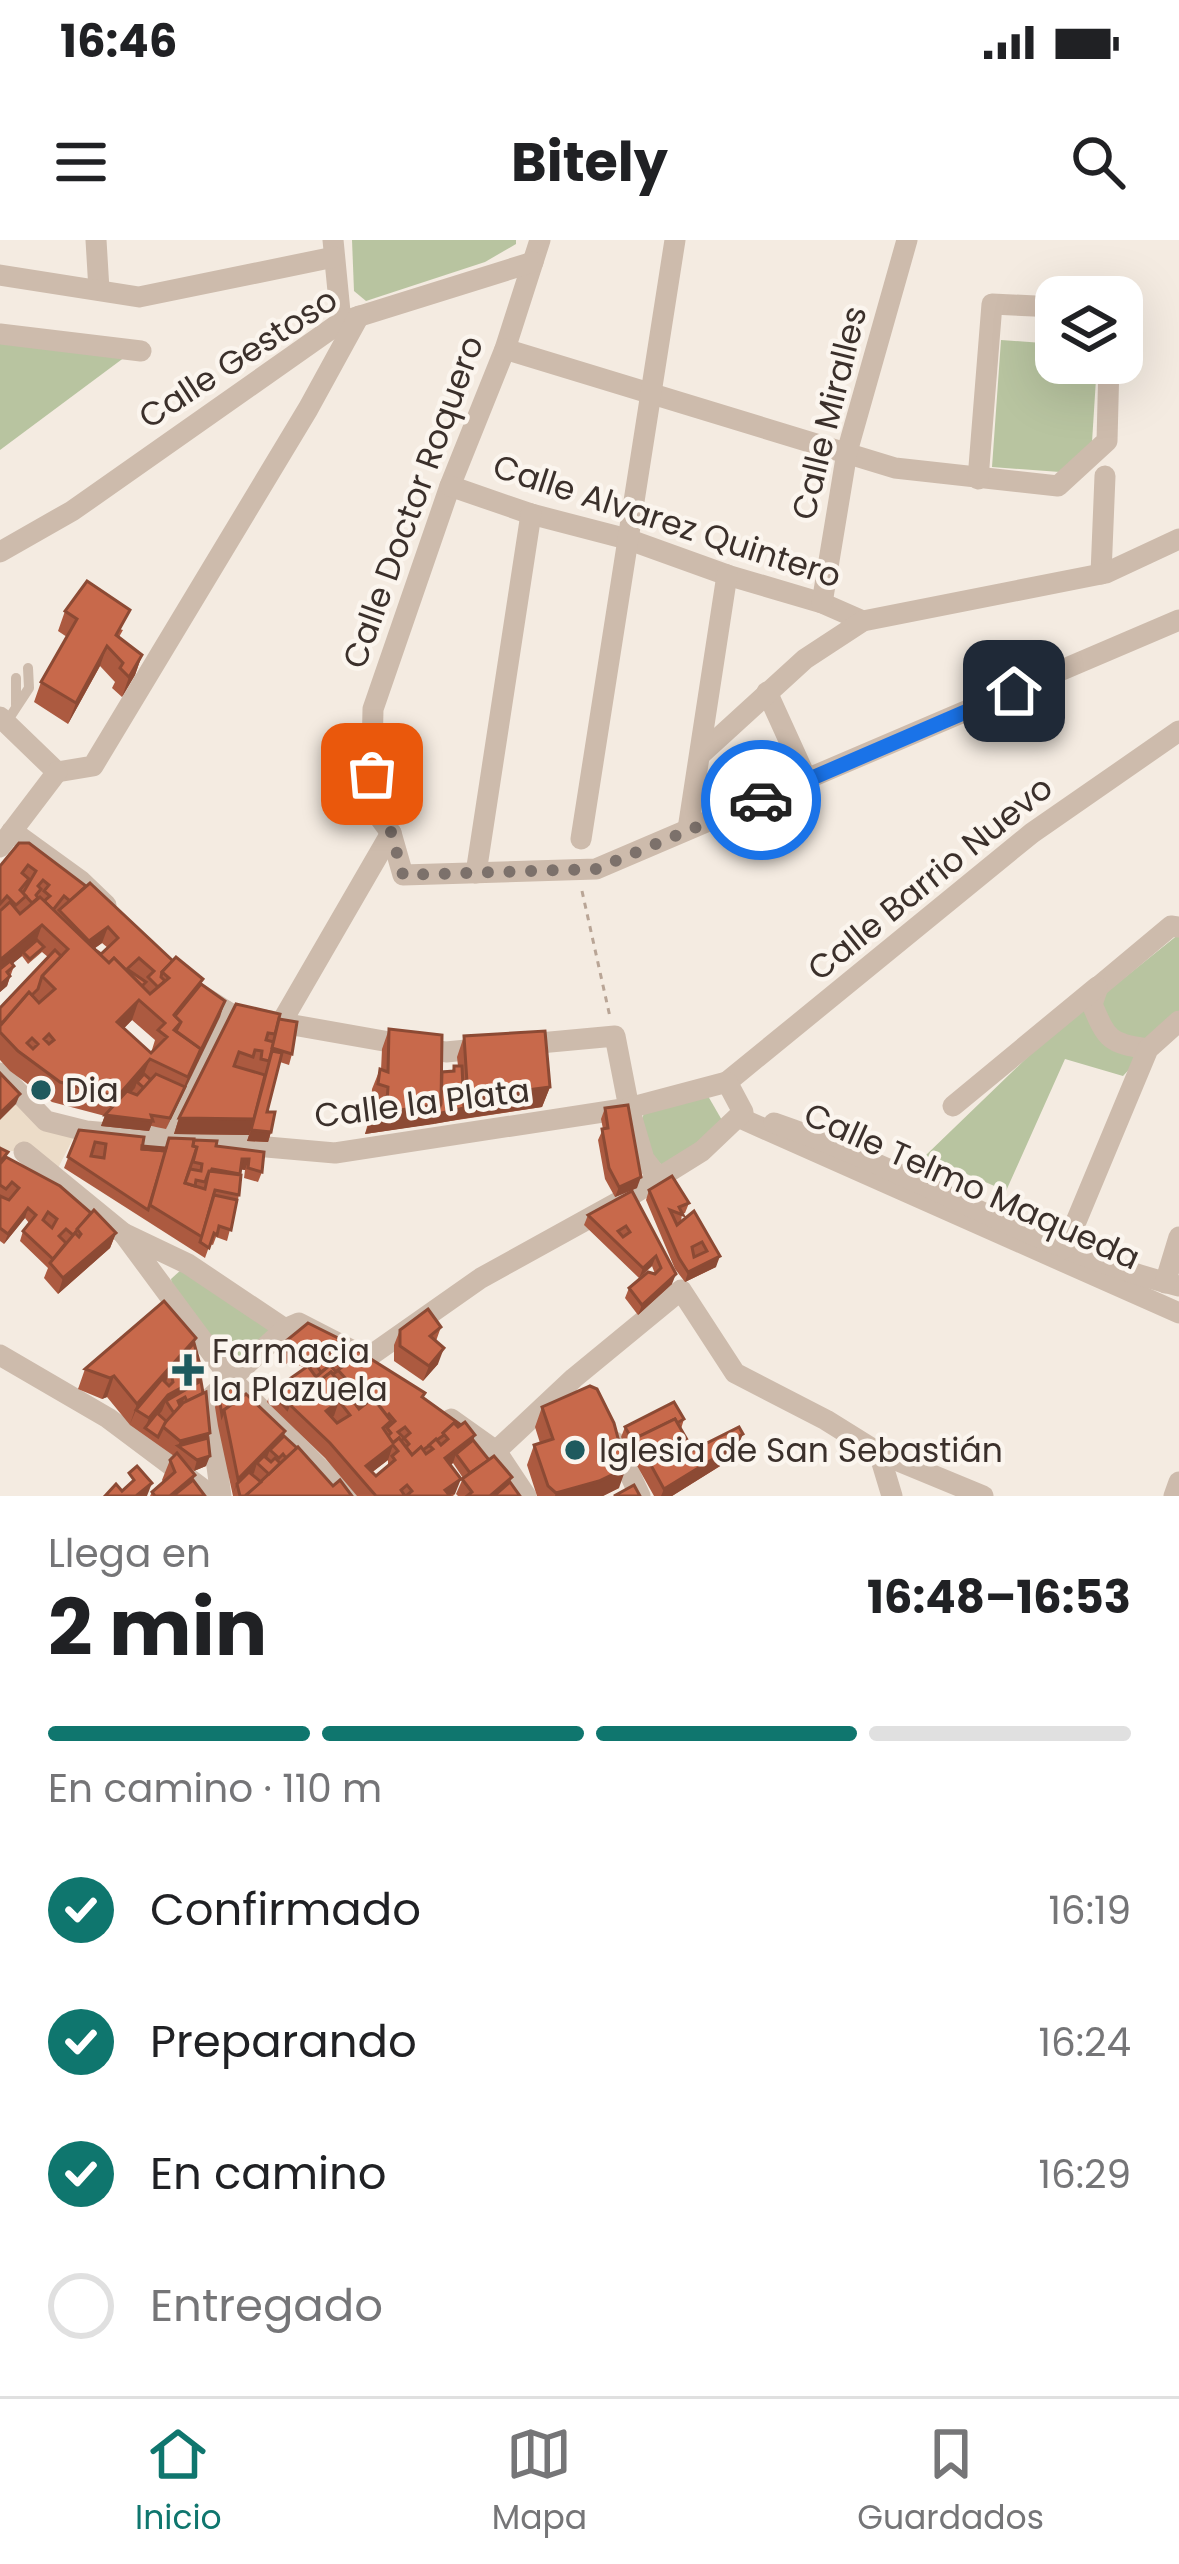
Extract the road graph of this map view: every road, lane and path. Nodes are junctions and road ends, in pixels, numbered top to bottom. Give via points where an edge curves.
1 (96, 240) edge
2 (540, 240) edge
3 (675, 240) edge
4 (907, 240) edge
5 (333, 249) edge
6 (533, 262) junction
7 (0, 275) edge
8 (99, 290) junction
9 (1035, 306) edge
10 (350, 319) junction
11 (0, 334) edge
12 (505, 350) junction
13 (141, 351) dead end
14 (1108, 384) edge
15 (654, 392) junction
16 (847, 452) junction
17 (1105, 476) dead end
18 (978, 479) junction
19 (450, 486) junction
20 (531, 514) junction
21 (627, 538) junction
22 (1179, 539) edge
23 (0, 552) edge
24 (1101, 574) junction
25 (727, 575) junction
26 (822, 603) junction
27 (1179, 620) edge
28 (863, 621) junction
29 (28, 668) dead end
30 (16, 678) dead end
31 (767, 692) junction
32 (7, 715) edge
33 (1179, 731) edge
34 (701, 754) junction
35 (56, 772) junction
36 (807, 780) junction
37 (688, 830) junction
38 (391, 832) junction
39 (6, 839) edge
40 (581, 839) dead end
41 (576, 868) junction
42 (476, 873) junction
43 (128, 927) edge
44 (1179, 927) edge
45 (175, 973) edge
46 (1098, 987) junction
47 (226, 1011) junction
48 (1179, 1021) edge
49 (281, 1023) junction
50 (615, 1036) junction
51 (1148, 1049) junction
52 (0, 1073) edge
53 (727, 1082) junction
54 (952, 1106) dead end
55 (629, 1108) junction
56 (741, 1115) junction
57 (46, 1121) junction
58 (164, 1140) junction
59 (0, 1150) edge
60 (24, 1152) junction
61 (658, 1177) junction
62 (123, 1233) junction
63 (1179, 1237) edge
64 (1065, 1248) junction
65 (1172, 1284) edge
66 (1179, 1313) edge
67 (285, 1329) junction
68 (0, 1355) edge
69 (231, 1379) junction
70 (587, 1397) junction
71 (440, 1412) edge
72 (496, 1451) junction
73 (879, 1453) junction
74 (1179, 1483) edge
75 (635, 1495) edge
76 (212, 1496) edge
77 (221, 1496) edge
78 (347, 1496) edge
79 (526, 1496) edge
80 (892, 1496) edge
81 (982, 1496) edge
82 (1174, 1496) edge

1 - 8 street
2 - 6 street, Calle Doctor Roquero
3 - 15 street
4 - 16 street, Calle Miralles
5 - 8 street via 139,297
5 - 10 street
6 - 10 street, Calle Gestoso
6 - 12 street, Calle Doctor Roquero
7 - 8 street
9 - 18 street via 992,304
10 - 23 street, Calle Gestoso
10 - 35 street via 308,409 93,766
11 - 13 street
12 - 15 street
12 - 19 street, Calle Doctor Roquero
14 - 18 street via 1107,441 1058,486
15 - 16 street
15 - 21 street
16 - 18 street
16 - 26 street, Calle Miralles
17 - 24 street
19 - 20 street, Calle Alvarez Quintero
19 - 38 street, Calle Doctor Roquero via 373,709 371,806
20 - 21 street, Calle Alvarez Quintero
20 - 42 street
21 - 25 street, Calle Alvarez Quintero
21 - 40 street
22 - 24 street
24 - 28 street
25 - 26 street, Calle Alvarez Quintero
25 - 34 street
26 - 28 street, Calle Alvarez Quintero
27 - 36 street
28 - 31 street
29 - 32 lane via 29,688
30 - 32 lane
31 - 34 street
31 - 36 street
32 - 35 street
33 - 53 street, Calle Barrio Nuevo via 1032,833
34 - 37 street
35 - 39 street
36 - 37 street
37 - 41 street via 596,869
38 - 42 street, Calle Doctor Roquero via 403,875
38 - 49 street
39 - 43 street via 81,881
41 - 42 street
41 - 50 path
44 - 46 street
45 - 47 street
46 - 51 street via 1092,1004 1105,1036
46 - 54 street
47 - 49 street
47 - 58 street
48 - 51 street
49 - 50 street via 446,1052
50 - 55 street
51 - 64 street
52 - 57 street
53 - 55 street, Calle la Plata
53 - 56 street
55 - 58 street, Calle la Plata via 335,1153
55 - 61 street
56 - 61 street
56 - 64 street, Calle Telmo Maqueda via 824,1140
56 - 66 street, Calle Telmo Maqueda
57 - 58 street, Calle la Plata
57 - 60 street
59 - 60 street
60 - 62 street
61 - 67 street via 638,1203 481,1278 376,1365 299,1323
62 - 67 street via 188,1264
62 - 69 street
63 - 65 street
64 - 65 street, Calle Telmo Maqueda
67 - 69 street
68 - 76 street via 108,1418
69 - 77 street via 208,1400
69 - 78 street
70 - 72 street
70 - 73 street via 681,1290 735,1373
70 - 75 street
71 - 72 street
72 - 79 street
73 - 80 street
73 - 81 street
74 - 82 street

